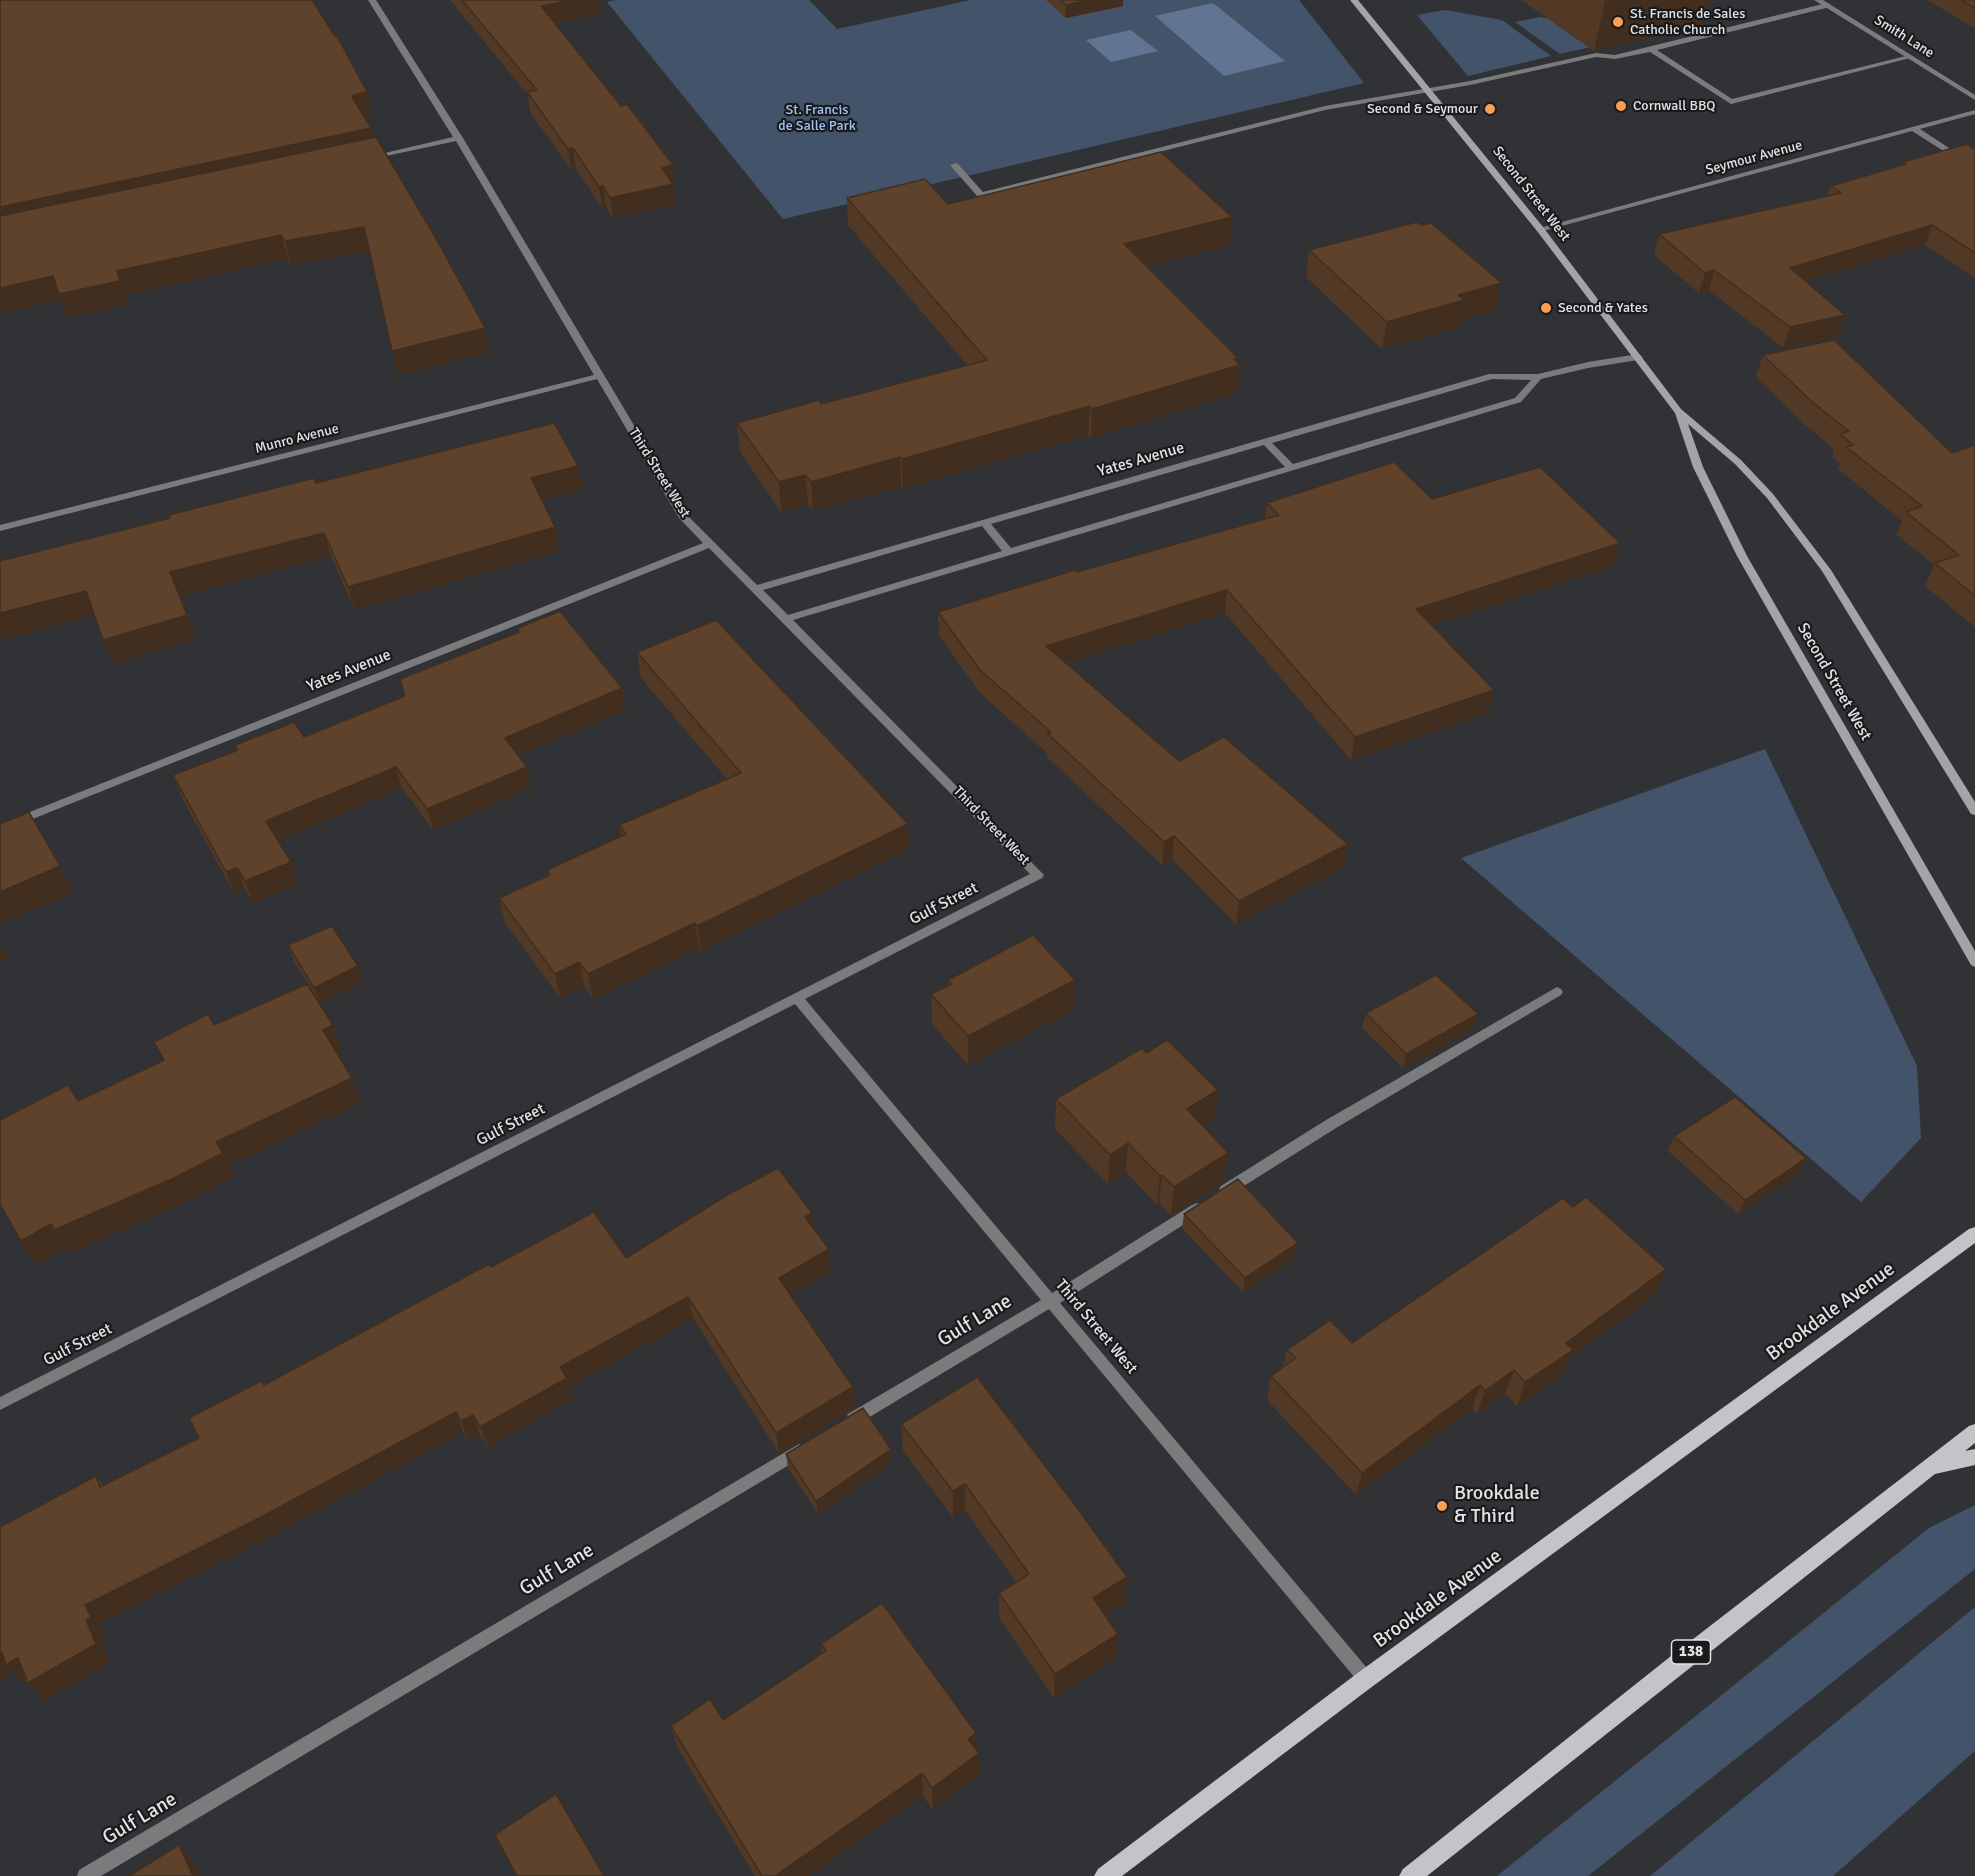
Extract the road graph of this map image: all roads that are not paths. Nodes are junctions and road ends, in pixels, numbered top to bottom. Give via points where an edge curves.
1 (372, 0) edge
2 (1354, 0) edge
3 (1818, 0) edge
4 (1827, 5) junction
5 (1651, 49) junction
6 (1910, 57) junction
7 (1427, 89) junction
8 (1975, 98) edge
9 (1975, 112) edge
10 (1914, 129) junction
11 (459, 138) junction
12 (357, 160) edge
13 (954, 165) dead end
14 (1975, 169) edge
15 (1540, 229) junction
16 (1638, 357) junction
17 (600, 376) junction
18 (1538, 377) junction
19 (1678, 411) junction
20 (1265, 441) junction
21 (1292, 468) junction
22 (984, 522) junction
23 (0, 528) edge
24 (710, 544) junction
25 (1009, 553) junction
26 (755, 589) junction
27 (786, 619) junction
28 (1975, 811) edge
29 (0, 828) edge
30 (1038, 875) joint
31 (1975, 962) edge
32 (1557, 992) dead end
33 (797, 998) junction
34 (1975, 1234) edge
35 (1050, 1301) junction
36 (0, 1404) edge
37 (836, 1429) edge
38 (1975, 1432) edge
39 (815, 1441) edge
40 (1975, 1457) edge
41 (1928, 1467) junction
42 (1366, 1680) junction
43 (85, 1876) edge
44 (1105, 1876) edge
45 (1410, 1876) edge

1 - 11 street, Third Street West
2 - 7 main road, Second Street West
3 - 4 street, Smith Lane
4 - 5 street
4 - 6 street, Smith Lane
5 - 6 street via 1731,102
5 - 7 street via 1615,57 1596,55
6 - 8 street, Smith Lane
7 - 13 street via 1325,108 981,195
7 - 15 main road, Second Street West
9 - 10 street, Seymour Avenue
10 - 14 street
10 - 15 street, Seymour Avenue
11 - 12 street
11 - 17 street, Third Street West
15 - 16 main road, Second Street West
16 - 18 street, Yates Avenue
16 - 19 main road, Second Street West
17 - 23 street, Munro Avenue
17 - 24 street, Third Street West via 684,518
18 - 20 street, Yates Avenue via 1492,376
18 - 21 street via 1518,400
19 - 28 main road, Second Street West via 1738,462 1770,496 1826,570
19 - 31 main road, Second Street West via 1698,466 1742,556
20 - 21 street
20 - 22 street, Yates Avenue
21 - 25 street
22 - 25 street
22 - 26 street, Yates Avenue
24 - 26 street, Third Street West
24 - 29 street, Yates Avenue
25 - 27 street
26 - 27 street, Third Street West
27 - 30 street, Third Street West
30 - 33 street, Gulf Street
32 - 35 street, Gulf Lane via 1330,1124
33 - 35 street, Third Street West
33 - 36 street, Gulf Street
34 - 42 main road, Brookdale Avenue
35 - 37 street, Gulf Lane
35 - 42 street, Third Street West
38 - 41 main road, 138
39 - 43 street, Gulf Lane
40 - 41 main road
41 - 45 main road, 138
42 - 44 main road, Brookdale Avenue

